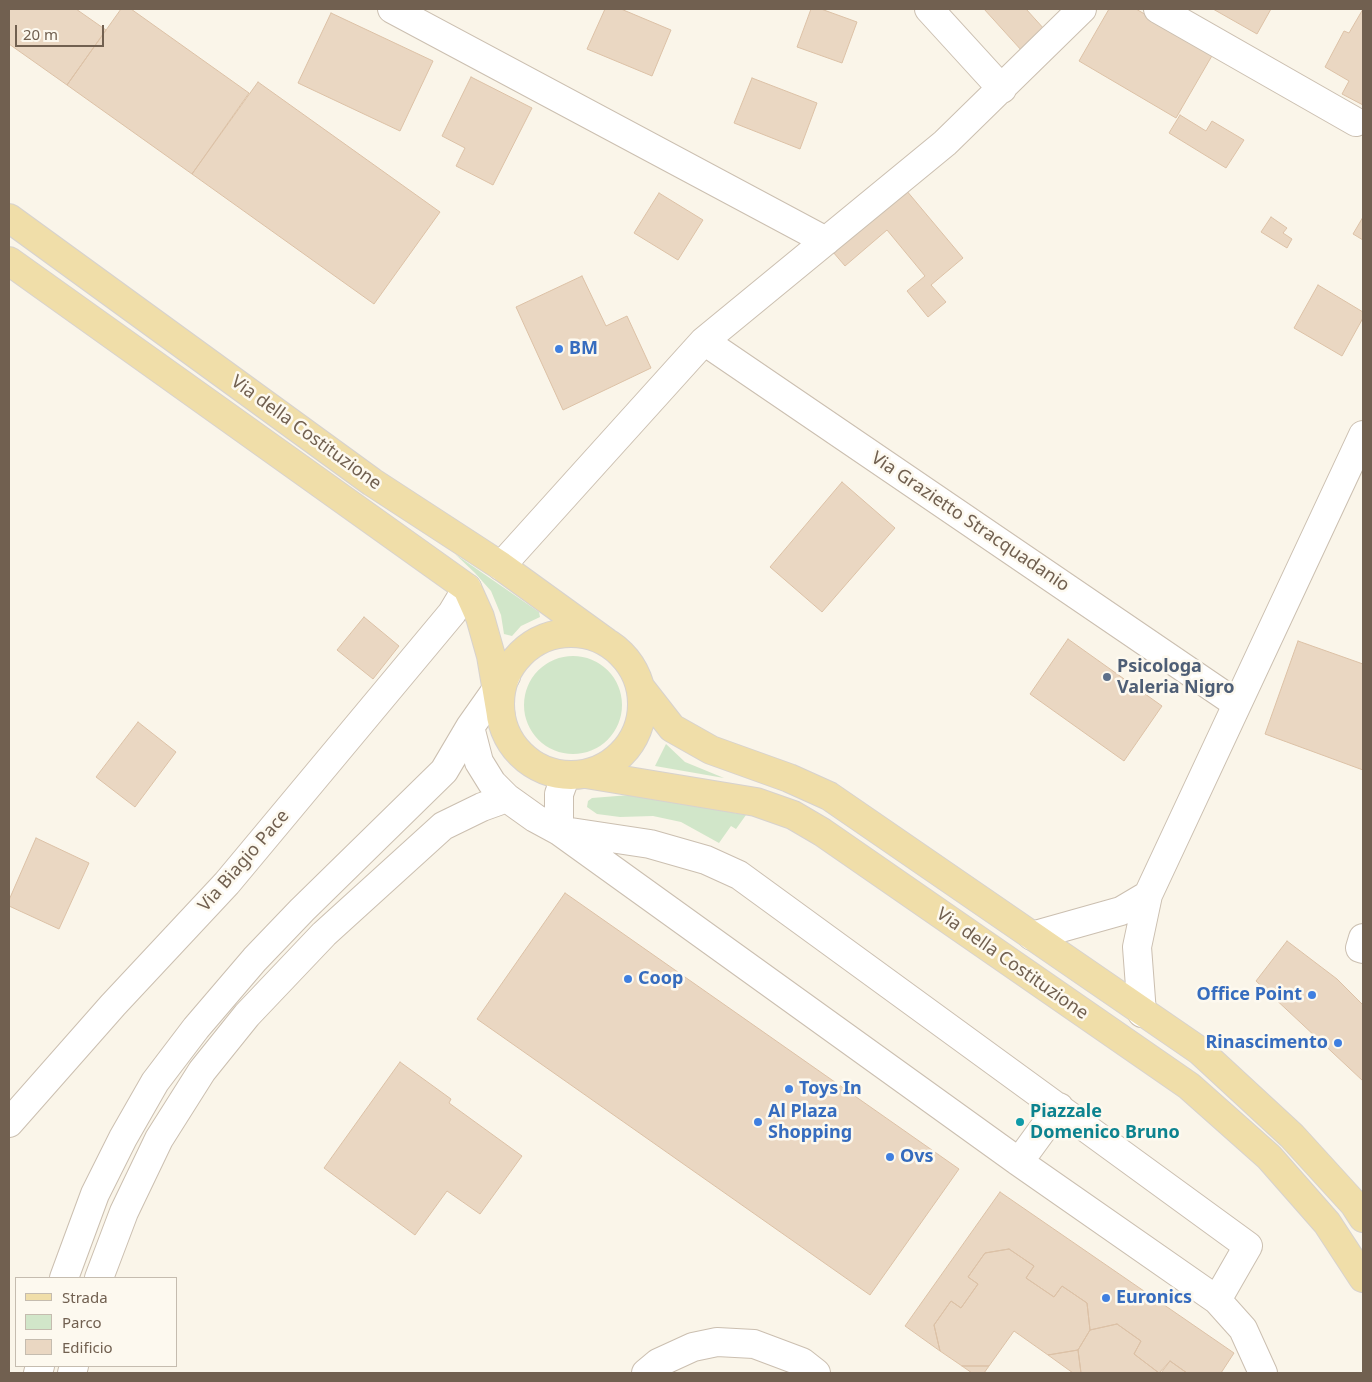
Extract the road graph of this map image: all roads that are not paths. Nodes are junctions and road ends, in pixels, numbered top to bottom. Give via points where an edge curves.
1 (392, 9) edge
2 (929, 9) edge
3 (1082, 9) edge
4 (1158, 9) edge
5 (1002, 89) junction
6 (1356, 122) dead end
7 (9, 218) edge
8 (826, 241) junction
9 (9, 261) edge
10 (704, 341) junction
11 (1363, 436) edge
12 (501, 566) junction
13 (467, 588) junction
14 (606, 642) junction
15 (502, 681) junction
16 (640, 688) junction
17 (1237, 704) junction
18 (470, 727) junction
19 (570, 781) junction
20 (513, 802) junction
21 (559, 831) junction
22 (1148, 895) junction
23 (1032, 936) junction
24 (1363, 938) edge
25 (1363, 949) edge
26 (1142, 1013) junction
27 (1059, 1107) junction
28 (9, 1123) edge
29 (1019, 1162) junction
30 (1363, 1218) edge
31 (64, 1277) edge
32 (99, 1277) edge
33 (1363, 1278) edge
34 (1217, 1300) junction
35 (646, 1373) edge
36 (816, 1373) edge
37 (1263, 1373) edge

1 - 8 street
2 - 5 street
3 - 5 street
4 - 6 street
5 - 8 street via 944,144
7 - 12 main road, Via della Costituzione via 372,482
8 - 10 street
9 - 13 main road, Via della Costituzione
10 - 12 street
10 - 17 street, Via Grazietto Stracquadanio
11 - 17 street
12 - 14 main road, Via della Costituzione
13 - 15 main road
13 - 28 street, Via Biagio Pace via 452,613 227,883
14 - 15 main road via 588,635 568,633 549,637 531,645
14 - 16 main road via 622,654
15 - 18 street
15 - 19 main road via 501,715 517,750 531,763
16 - 19 main road via 639,725 631,743 603,768
16 - 23 main road, Via della Costituzione via 672,728 711,750 829,796
17 - 22 street
18 - 20 street via 479,762 492,782
18 - 31 street via 444,771 255,959 155,1082 95,1194
19 - 20 street via 544,801
19 - 21 street
19 - 33 main road, Via della Costituzione via 756,802 792,815 822,832 1189,1086 1269,1157 1326,1223
20 - 21 street
20 - 32 street via 482,807 443,826 324,934 247,1015 202,1071 159,1139 124,1212
21 - 27 street via 666,848 706,860 739,875
21 - 29 street
22 - 23 street via 1121,912
22 - 26 street via 1138,948
23 - 26 main road, Via della Costituzione
24 - 25 street via 1360,948
26 - 30 main road, Via della Costituzione via 1200,1051 1292,1136
27 - 29 street
27 - 34 street via 1248,1246
29 - 34 street
34 - 37 street via 1243,1329
35 - 36 street via 658,1363 684,1351 717,1342 754,1344 802,1362

